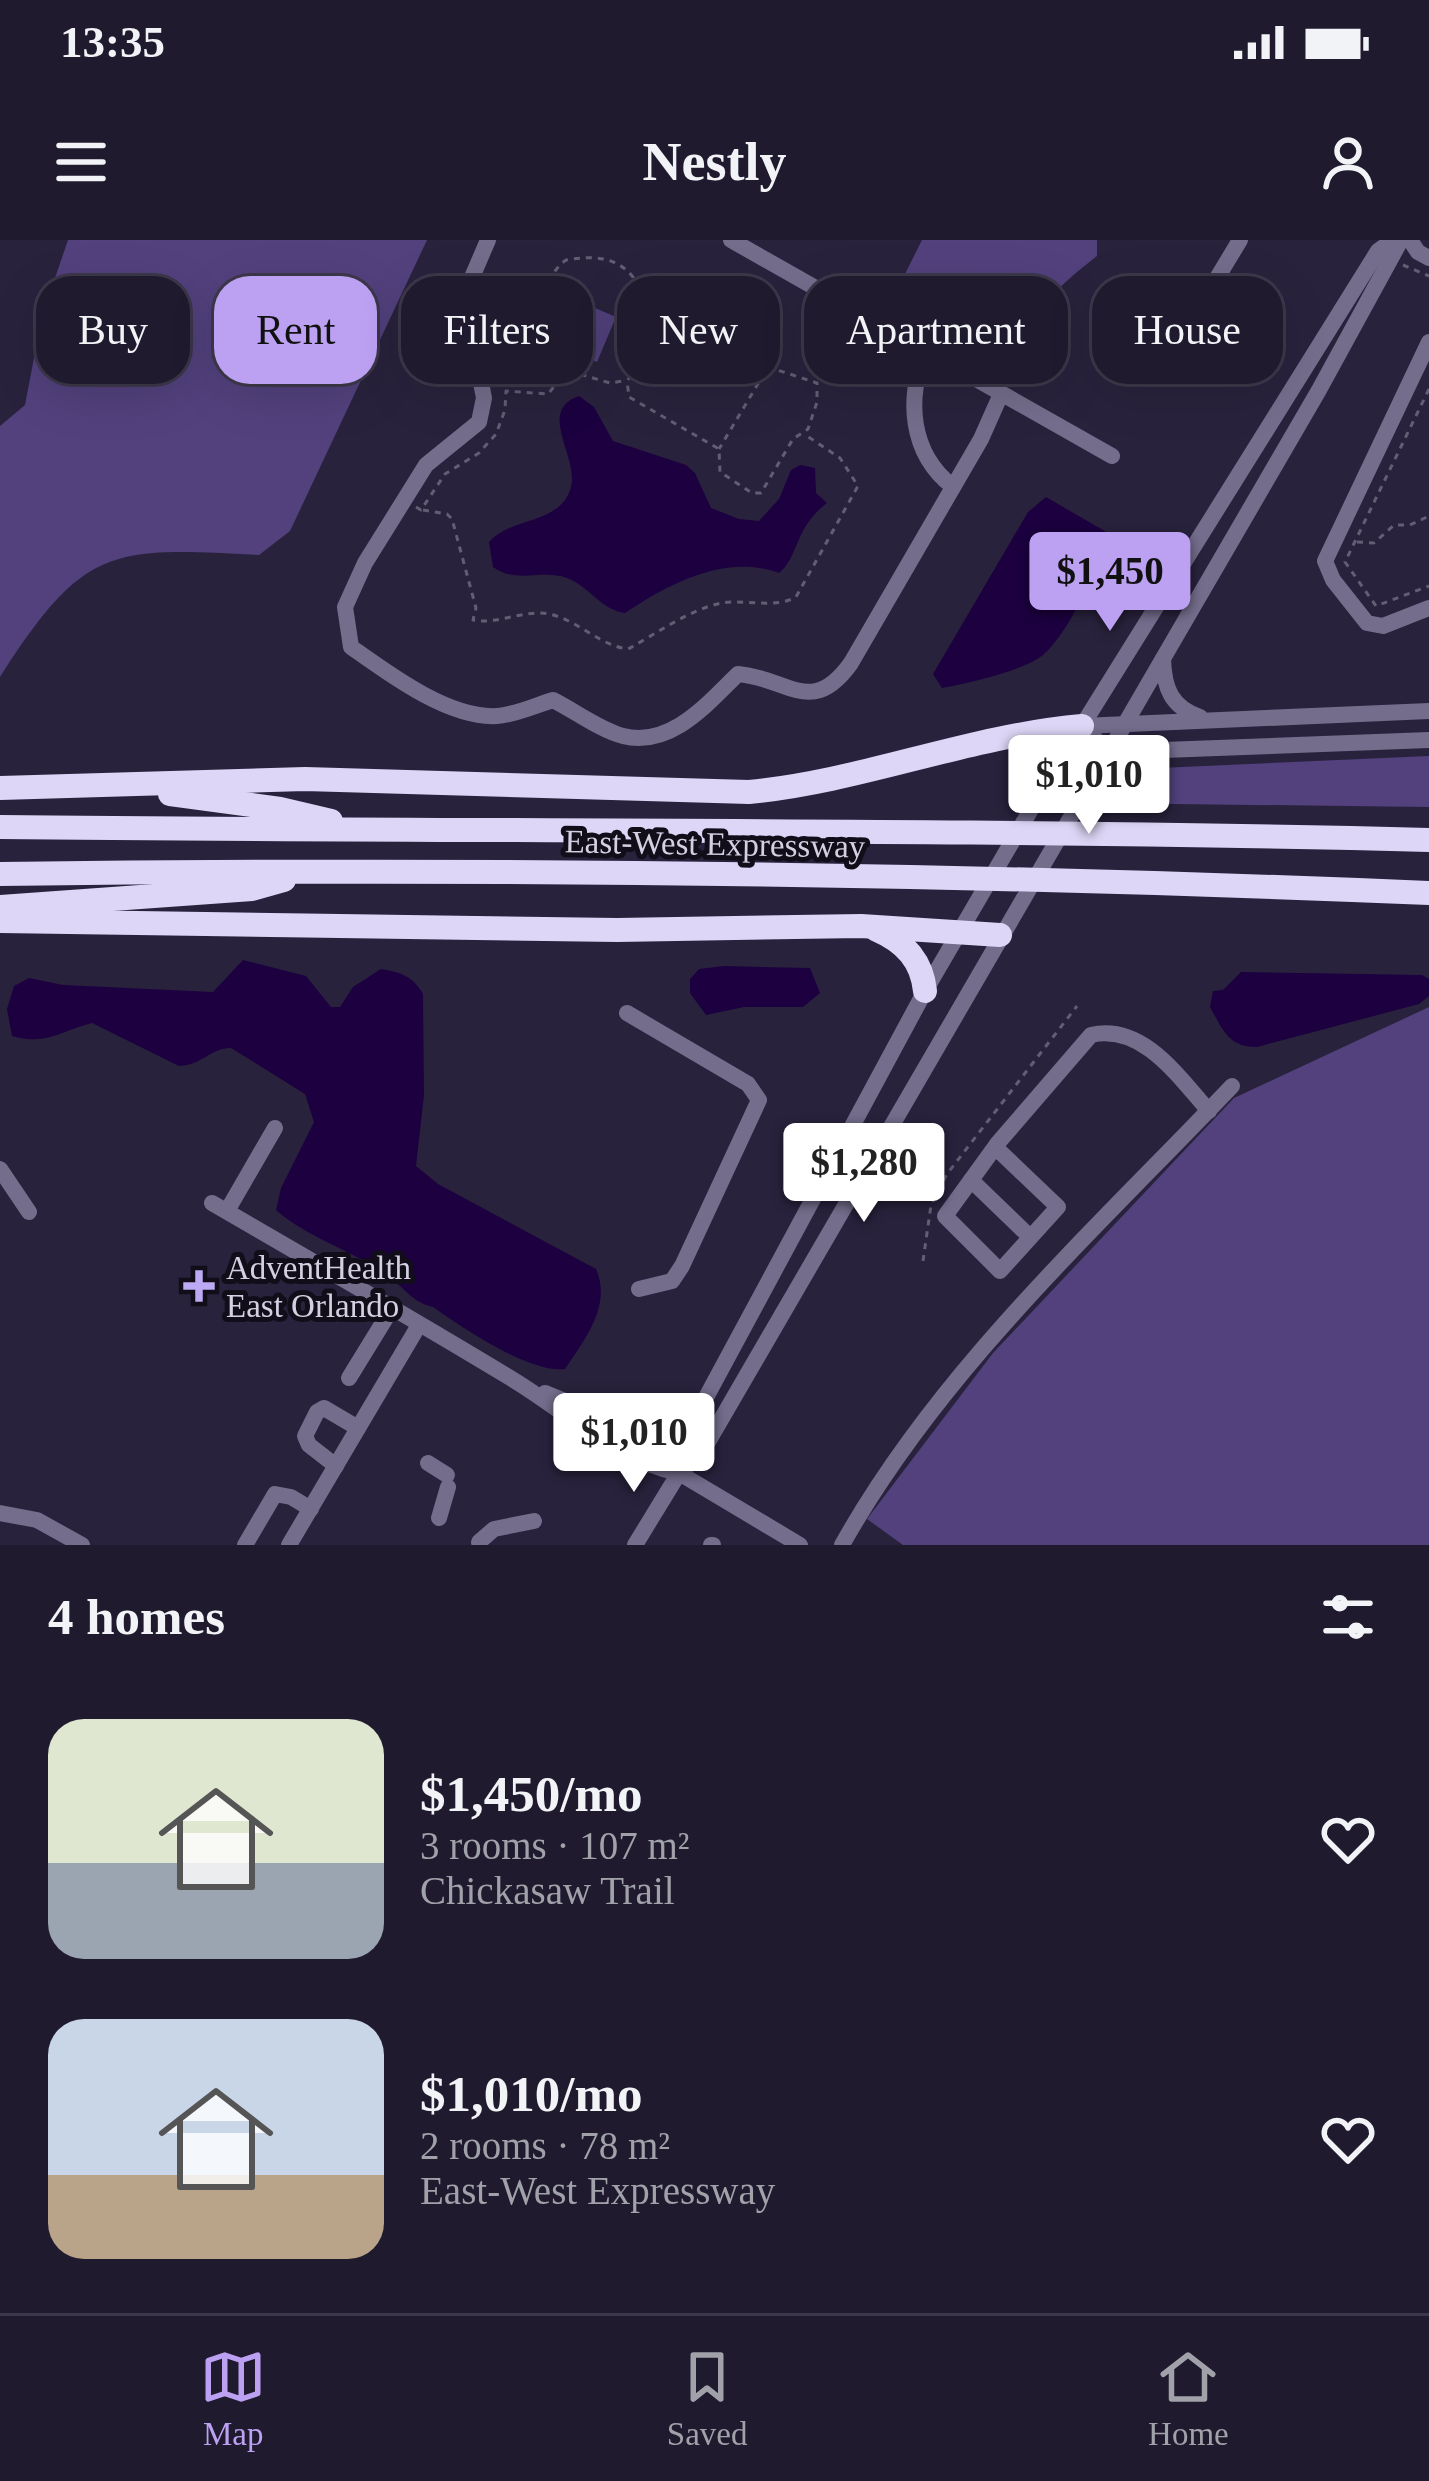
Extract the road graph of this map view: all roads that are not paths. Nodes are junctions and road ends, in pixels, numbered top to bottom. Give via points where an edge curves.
1 (488, 240) edge
2 (731, 240) edge
3 (1240, 240) edge
4 (1401, 240) edge
5 (1429, 258) edge
6 (1218, 276) edge
7 (804, 282) edge
8 (1429, 342) edge
9 (913, 384) edge
10 (983, 384) edge
11 (1001, 394) junction
12 (1112, 456) dead end
13 (952, 486) junction
14 (1429, 608) edge
15 (1163, 658) junction
16 (1429, 711) edge
17 (1207, 719) junction
18 (1123, 725) junction
19 (1082, 726) junction
20 (1429, 740) edge
21 (1109, 752) junction
22 (0, 778) edge
23 (0, 788) edge
24 (0, 827) edge
25 (374, 831) junction
26 (1429, 840) edge
27 (315, 870) junction
28 (0, 874) edge
29 (1429, 893) edge
30 (0, 907) edge
31 (0, 921) edge
32 (965, 924) junction
33 (1007, 925) junction
34 (869, 927) junction
35 (925, 992) junction
36 (627, 1013) dead end
37 (1232, 1086) dead end
38 (1209, 1111) junction
39 (275, 1128) dead end
40 (995, 1147) junction
41 (0, 1169) edge
42 (971, 1180) junction
43 (8, 1192) edge
44 (29, 1211) dead end
45 (1030, 1237) junction
46 (639, 1289) dead end
47 (392, 1309) junction
48 (419, 1324) junction
49 (349, 1378) dead end
50 (358, 1428) junction
51 (428, 1463) dead end
52 (336, 1466) junction
53 (679, 1473) junction
54 (311, 1509) junction
55 (0, 1514) edge
56 (440, 1518) dead end
57 (534, 1521) dead end
58 (764, 1524) junction
59 (479, 1542) dead end
60 (82, 1545) edge
61 (245, 1545) edge
62 (289, 1545) edge
63 (635, 1545) edge
64 (768, 1545) edge
65 (800, 1545) edge
66 (842, 1545) edge

1 - 13 street via 464,296 484,398 479,422 426,465 412,505 365,562 345,607 351,647 446,705 496,716 554,700 624,736 658,735 694,718 738,674 824,690 839,679
2 - 7 street
3 - 6 street
4 - 5 street
4 - 15 street
4 - 19 street via 1378,251
8 - 14 street via 1325,561 1367,623 1383,626
9 - 13 street via 930,465
10 - 11 street
11 - 12 street
11 - 13 street
15 - 17 street via 1168,694
15 - 18 street
16 - 17 street
17 - 18 street
18 - 19 street
18 - 21 street
19 - 21 street
19 - 23 highway via 749,792 263,780
19 - 32 street
20 - 21 street
21 - 33 street
22 - 25 highway via 280,809
24 - 25 highway, East-West Expressway
25 - 26 highway, East-West Expressway via 884,829
27 - 28 highway, East-West Expressway
27 - 29 highway, East-West Expressway
27 - 30 highway via 253,890
31 - 34 highway
32 - 33 highway
32 - 34 highway
32 - 35 street
33 - 53 street via 701,1454
34 - 35 highway via 916,960
35 - 53 street via 682,1442
36 - 46 street via 748,1084 759,1100 682,1266 672,1281
37 - 38 street
38 - 40 street via 1132,1036 1105,1032 1076,1048
38 - 66 street via 988,1344 898,1454
39 - 47 street via 219,1207
40 - 42 street
40 - 45 street via 1058,1207
41 - 43 street
42 - 45 street
42 - 45 street via 945,1216 1000,1270
43 - 44 street
47 - 48 street
47 - 49 street
48 - 50 street
48 - 53 street via 657,1449
50 - 52 street
50 - 52 street via 324,1408 308,1428 309,1445
51 - 56 street via 448,1481
52 - 54 street
53 - 58 street
53 - 63 street
54 - 61 street via 275,1494
54 - 62 street
55 - 60 street via 37,1520
57 - 59 street via 494,1529
58 - 64 street
58 - 65 street

